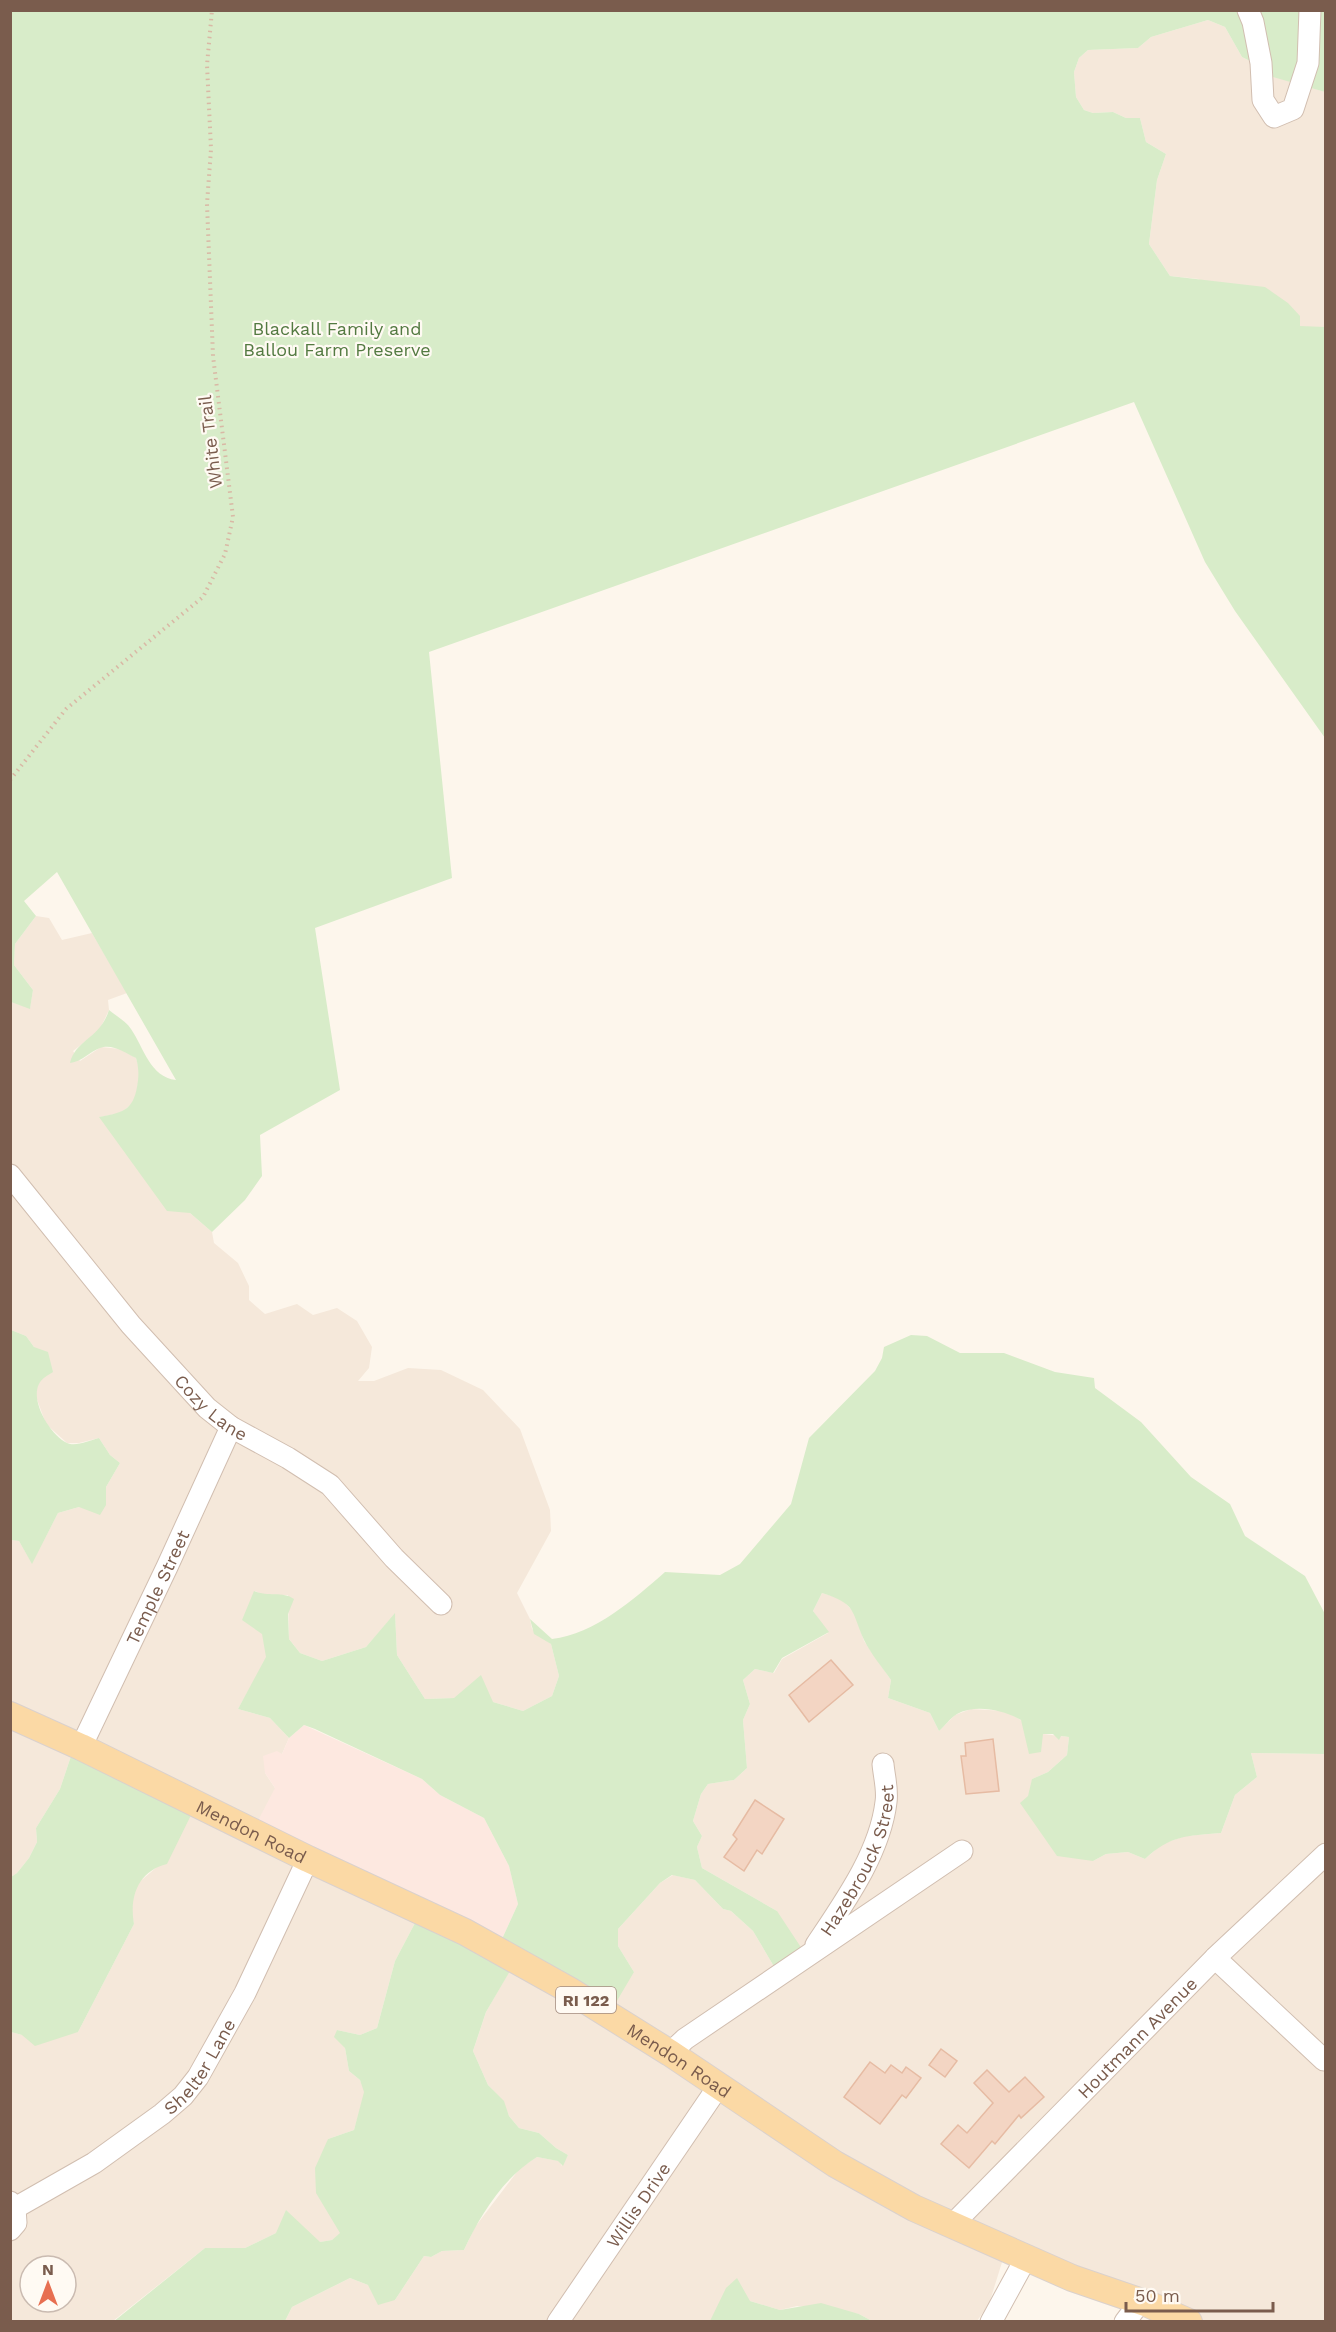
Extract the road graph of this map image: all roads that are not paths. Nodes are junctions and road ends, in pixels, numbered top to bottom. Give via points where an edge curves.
1 (1248, 10) edge
2 (1310, 10) edge
3 (10, 1175) edge
4 (231, 1427) junction
5 (441, 1604) dead end
6 (10, 1715) edge
7 (81, 1747) junction
8 (883, 1764) dead end
9 (962, 1851) dead end
10 (1326, 1854) edge
11 (308, 1859) junction
12 (813, 1950) junction
13 (1215, 1958) junction
14 (670, 2053) junction
15 (1324, 2060) dead end
16 (718, 2087) junction
17 (13, 2205) edge
18 (953, 2224) junction
19 (10, 2230) edge
20 (1026, 2258) junction
21 (1146, 2314) edge
22 (564, 2319) edge
23 (991, 2322) edge
24 (1189, 2322) edge

1 - 2 street via 1261,63 1263,100 1274,117 1293,109 1308,63
3 - 4 street, Cozy Lane via 131,1325 207,1408
4 - 5 street, Cozy Lane via 330,1485
4 - 7 street, Temple Street
6 - 7 main road, Mendon Road / RI 122
7 - 11 main road, Mendon Road / RI 122
8 - 12 street, Hazebrouck Street via 886,1801 877,1835 859,1879
9 - 12 street, Hazebrouck Street
10 - 13 street, Houtmann Avenue
11 - 14 main road, Mendon Road / RI 122 via 465,1932 570,1990
11 - 17 street, Shelter Lane via 245,1993 198,2077 183,2096 94,2163
12 - 14 street, Hazebrouck Street via 685,2038
13 - 15 street
13 - 18 street, Houtmann Avenue
14 - 16 main road, Mendon Road / RI 122
16 - 18 main road, Mendon Road / RI 122 via 835,2164 914,2208
16 - 22 street, Willis Drive
17 - 19 street, Shelter Lane via 16,2223
18 - 20 main road, Mendon Road / RI 122
20 - 21 main road, Mendon Road / RI 122
20 - 23 street
21 - 24 main road, Mendon Road / RI 122

